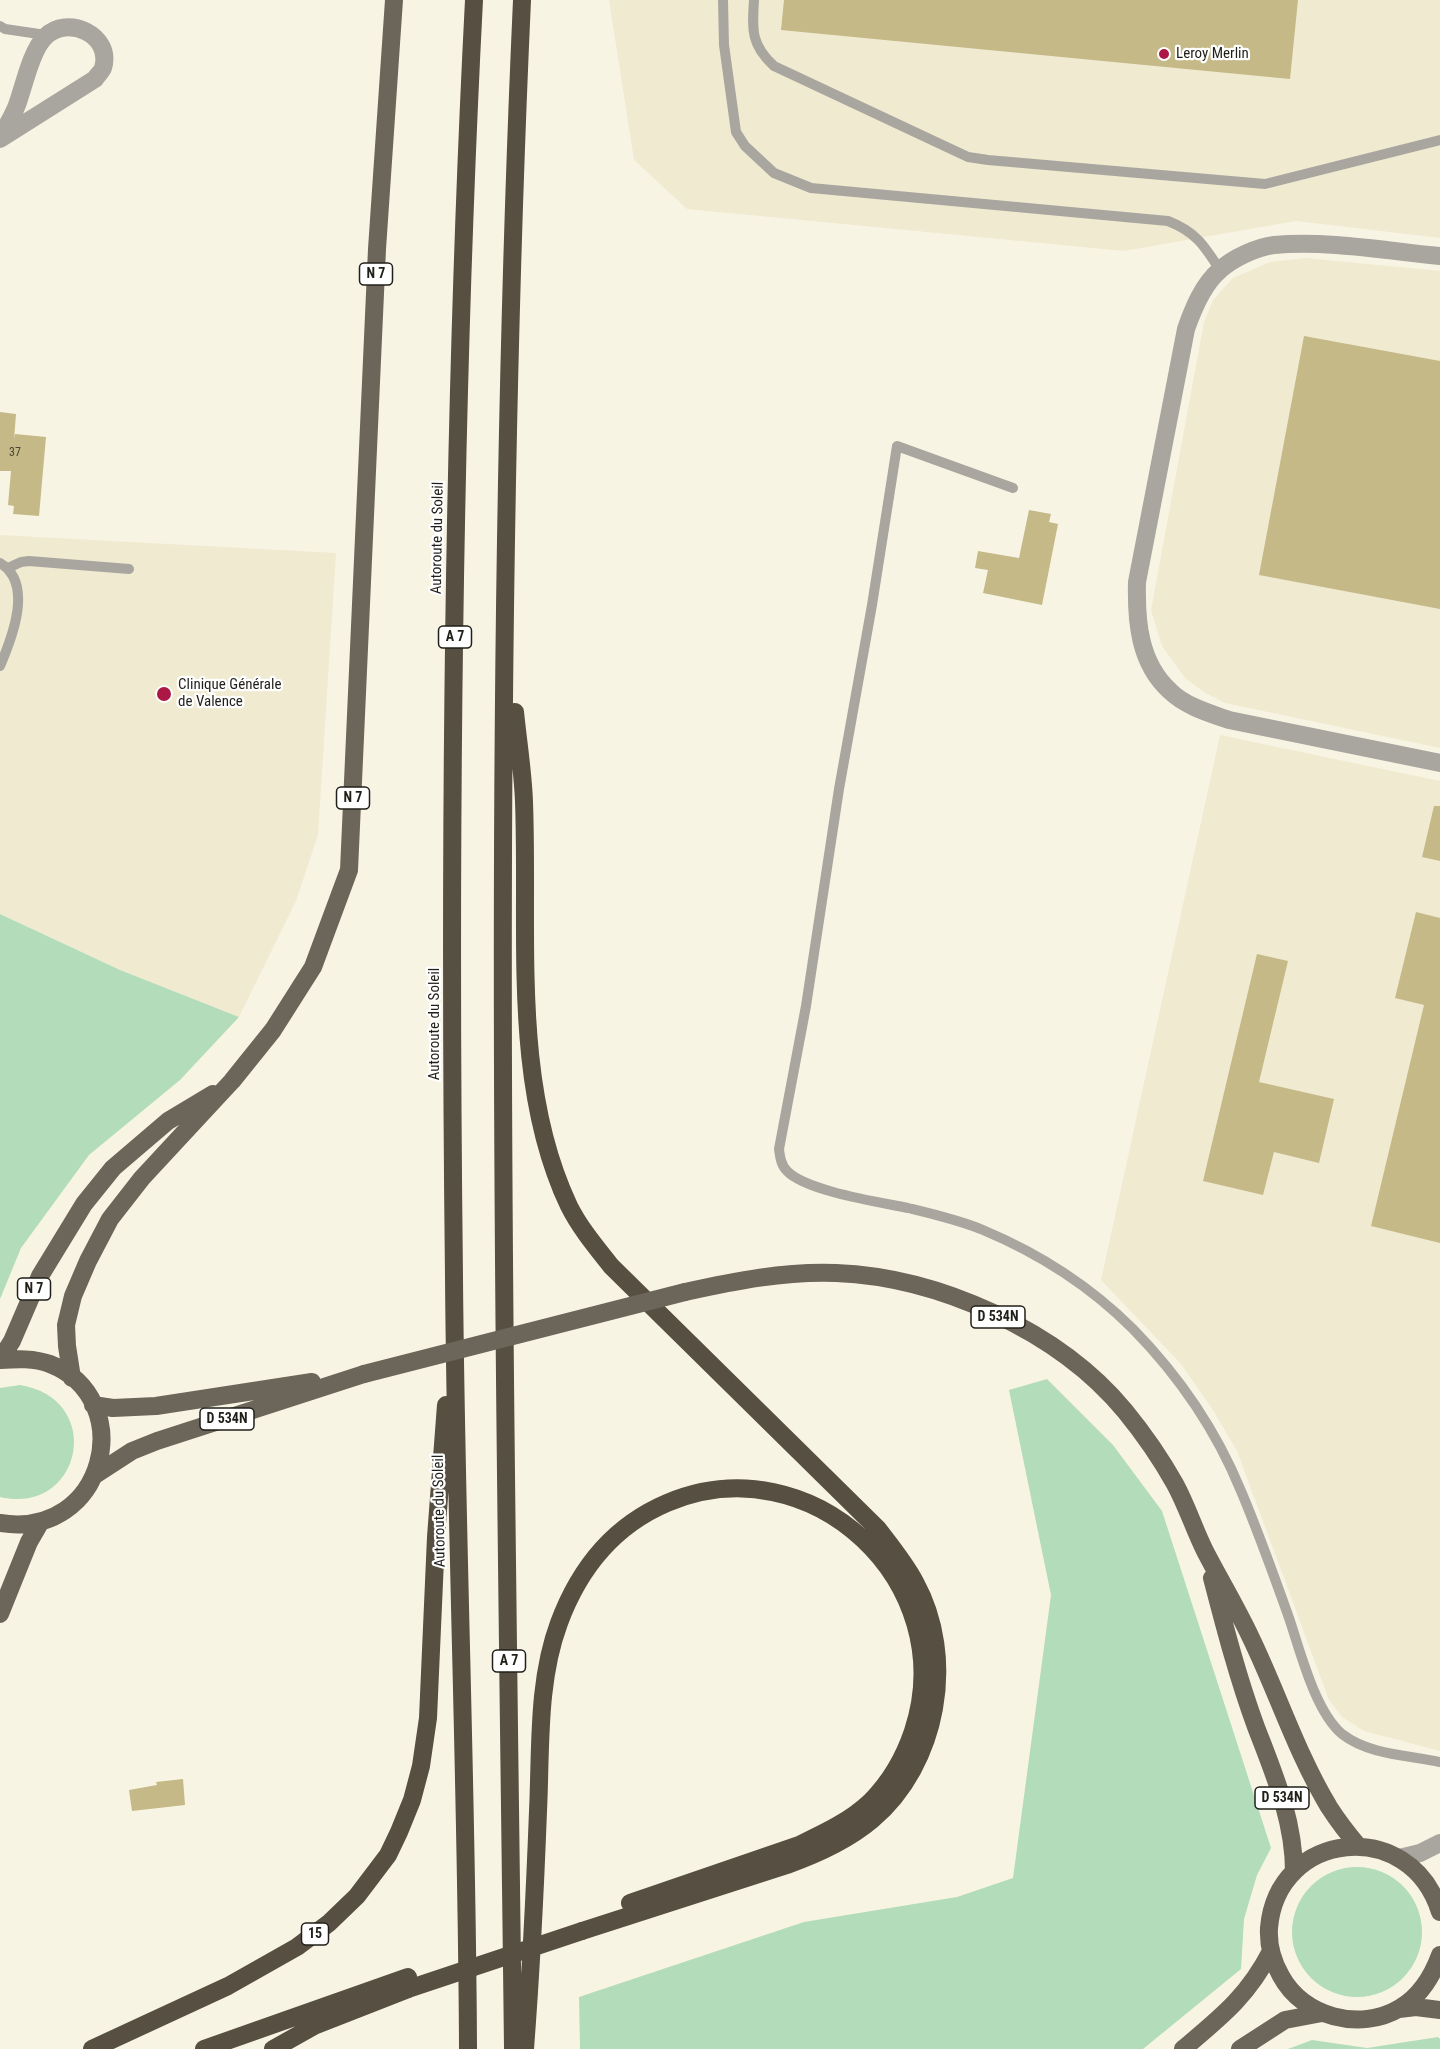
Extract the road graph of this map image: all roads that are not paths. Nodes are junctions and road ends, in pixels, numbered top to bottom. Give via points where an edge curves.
1 (394, 0) edge
2 (474, 0) edge
3 (522, 0) edge
4 (723, 0) edge
5 (754, 0) edge
6 (0, 26) edge
7 (46, 35) junction
8 (0, 138) edge
9 (1440, 140) edge
10 (1440, 256) edge
11 (1220, 270) junction
12 (1013, 488) dead end
13 (4, 566) edge
14 (129, 569) dead end
15 (506, 611) junction
16 (0, 666) edge
17 (1440, 764) edge
18 (232, 1082) junction
19 (454, 1293) junction
20 (0, 1360) edge
21 (364, 1374) junction
22 (72, 1378) junction
23 (93, 1405) junction
24 (95, 1475) junction
25 (0, 1523) edge
26 (40, 1523) junction
27 (1205, 1550) junction
28 (0, 1614) edge
29 (1440, 1762) edge
30 (1440, 1843) edge
31 (1359, 1846) junction
32 (1399, 1858) junction
33 (1294, 1872) junction
34 (1439, 1901) edge
35 (582, 1926) junction
36 (1271, 1951) junction
37 (1440, 1955) edge
38 (408, 1983) junction
39 (1399, 2009) junction
40 (1440, 2010) edge
41 (1322, 2013) junction
42 (92, 2049) edge
43 (204, 2049) edge
44 (273, 2049) edge
45 (468, 2049) edge
46 (513, 2049) edge
47 (525, 2049) edge
48 (1183, 2049) edge
49 (1240, 2049) edge

1 - 18 main road, N 7 via 377,249 349,870 313,967 273,1030
2 - 19 highway, Autoroute du Soleil / A 7 via 458,409 453,817
3 - 15 highway, A 7 via 507,407
4 - 11 lane via 724,45 736,132 774,173 811,188 1168,221 1202,242
5 - 9 lane via 754,39 761,54 774,66 968,157 1265,184
6 - 7 lane
7 - 8 street
7 - 8 street via 59,28 74,27 87,32 101,47 103,68 95,79
10 - 11 street via 1314,244 1272,245 1248,253
11 - 17 street via 1201,295 1186,329 1137,582 1136,615 1141,644 1155,673 1170,692 1199,710 1229,720
12 - 29 lane via 897,446 779,1149 781,1162 787,1172 802,1181 951,1218 1008,1241 1061,1272 1131,1328 1190,1396 1228,1461 1327,1716 1342,1733 1377,1751
13 - 14 lane via 29,561
13 - 16 lane via 17,584 18,604 14,629
15 - 35 highway via 524,801 527,1013 535,1090 554,1169 570,1208 611,1266 878,1529 899,1556 925,1604 937,1670 932,1716 915,1765 890,1803 853,1834 787,1865
15 - 46 highway, A 7 via 504,1261
18 - 20 main road, N 7 via 168,1121 113,1168 84,1204 40,1276
18 - 22 main road, N 7 via 142,1178 104,1229 77,1287 66,1325
19 - 42 highway, 15 via 436,1537 428,1718 421,1766 399,1833 388,1855 357,1896 297,1947 228,1986
19 - 45 highway, Autoroute du Soleil / A 7
20 - 22 main road via 26,1358 50,1364
21 - 23 main road, D 534N via 156,1406
21 - 24 main road, D 534N via 157,1441 132,1451
21 - 27 main road, D 534N, bridge via 737,1281 836,1273 890,1279 939,1291 1022,1328 1055,1347 1094,1378 1125,1411 1175,1484
22 - 23 main road
23 - 24 main road via 101,1428 101,1452
24 - 26 main road via 75,1502
25 - 26 main road
26 - 28 main road
27 - 31 main road, D 534N via 1251,1637 1316,1783 1330,1809
27 - 33 main road, D 534N via 1229,1644 1286,1811
30 - 32 street
31 - 32 main road
31 - 33 main road via 1324,1853
32 - 34 main road via 1414,1869
33 - 36 main road via 1273,1908 1269,1929
35 - 38 highway, bridge
35 - 47 highway via 799,1845 841,1824 858,1813 896,1769 921,1700 923,1664 915,1620 893,1574 842,1521 785,1494 746,1488 709,1490 649,1511 614,1537 585,1569 554,1636 543,1688
36 - 41 main road via 1289,1988
36 - 48 main road via 1244,1994
37 - 39 main road via 1426,1985
38 - 43 highway
38 - 44 highway
39 - 40 main road
39 - 41 main road via 1361,2020
41 - 49 main road via 1285,2020

